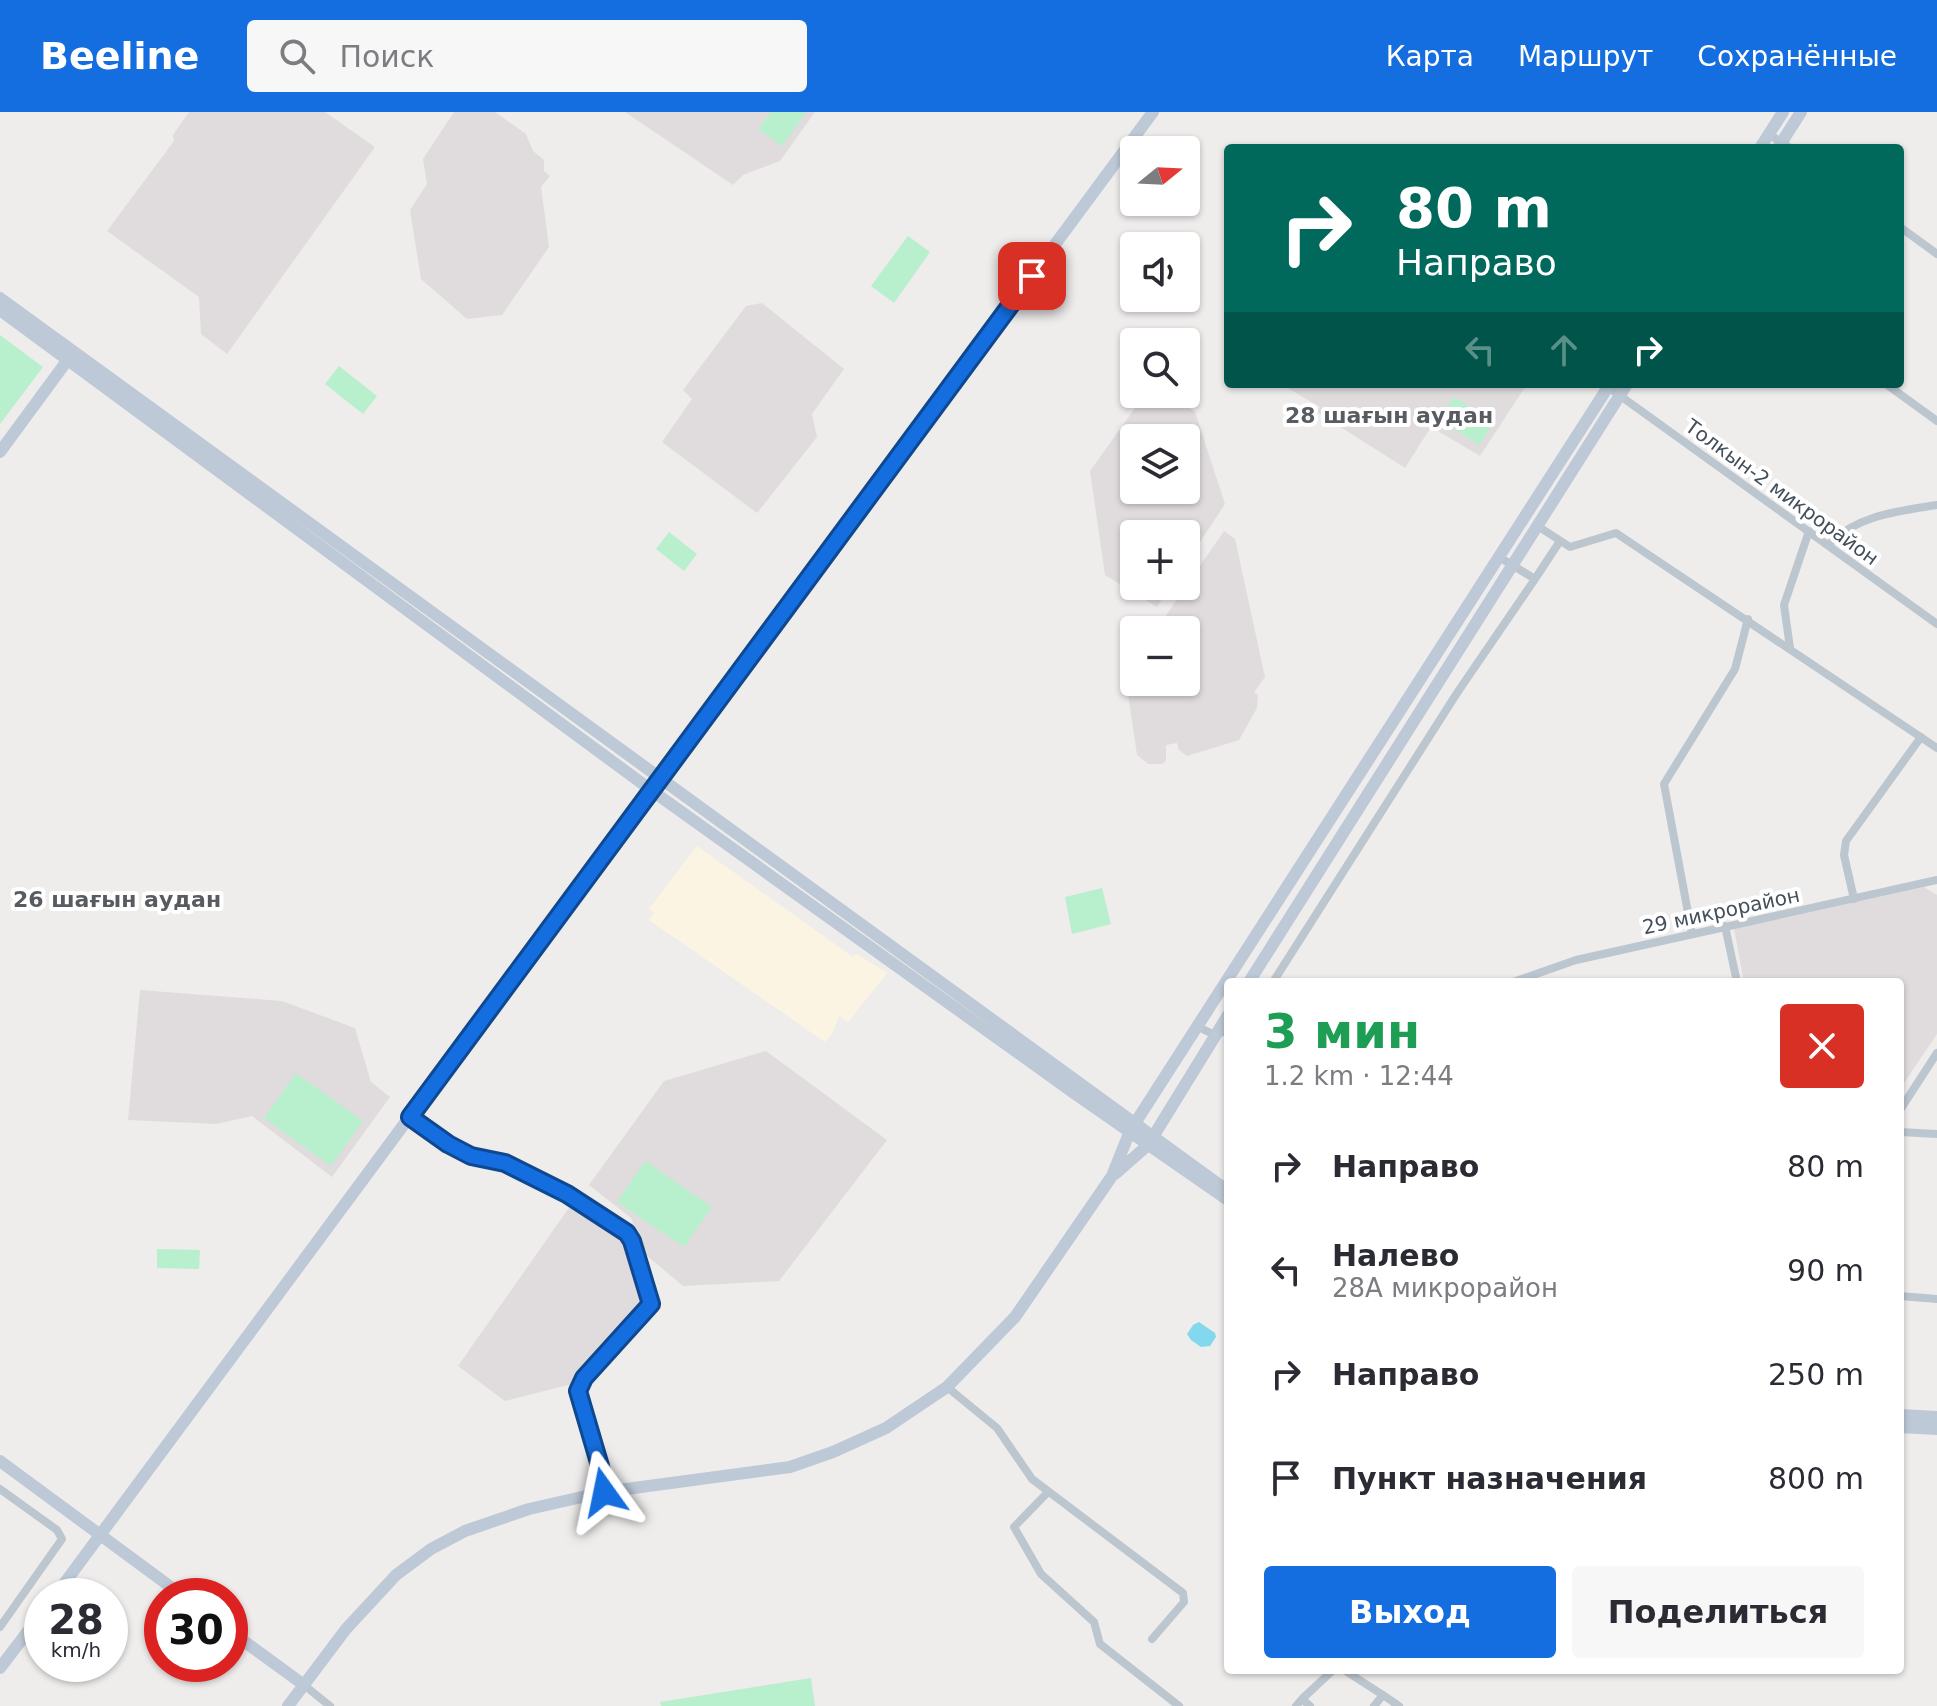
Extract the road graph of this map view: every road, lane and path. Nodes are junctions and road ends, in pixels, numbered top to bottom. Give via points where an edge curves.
1 (1153, 112) edge
2 (1783, 112) edge
3 (1801, 112) edge
4 (1769, 134) junction
5 (1763, 144) edge
6 (1781, 144) edge
7 (1784, 144) edge
8 (1904, 230) edge
9 (1937, 254) edge
10 (0, 298) edge
11 (0, 310) edge
12 (71, 355) junction
13 (1607, 388) edge
14 (1892, 388) edge
15 (1624, 390) edge
16 (1937, 421) edge
17 (0, 452) edge
18 (1937, 505) edge
19 (1536, 525) junction
20 (1809, 531) junction
21 (1560, 541) junction
22 (1829, 544) junction
23 (1499, 557) junction
24 (1511, 565) junction
25 (1535, 579) junction
26 (1748, 619) junction
27 (1937, 624) edge
28 (1790, 648) junction
29 (1921, 737) junction
30 (1937, 748) edge
31 (661, 777) junction
32 (651, 790) junction
33 (1937, 880) edge
34 (1854, 899) junction
35 (1725, 926) junction
36 (1692, 934) junction
37 (1227, 978) edge
38 (1252, 978) edge
39 (1276, 978) edge
40 (1524, 978) edge
41 (1736, 978) edge
42 (1224, 983) edge
43 (1224, 1021) edge
44 (1196, 1026) junction
45 (1224, 1032) edge
46 (1215, 1035) junction
47 (1937, 1053) edge
48 (1904, 1104) edge
49 (410, 1117) junction
50 (1133, 1126) junction
51 (1904, 1132) edge
52 (1937, 1134) edge
53 (1150, 1140) junction
54 (1112, 1176) junction
55 (1224, 1188) edge
56 (1224, 1197) edge
57 (1904, 1296) edge
58 (1937, 1299) edge
59 (947, 1387) junction
60 (1904, 1415) edge
61 (1937, 1417) edge
62 (1904, 1427) edge
63 (1937, 1429) edge
64 (0, 1461) edge
65 (0, 1489) edge
66 (604, 1492) junction
67 (1048, 1492) junction
68 (101, 1536) junction
69 (69, 1578) edge
70 (158, 1578) edge
71 (0, 1627) edge
72 (24, 1634) edge
73 (1152, 1639) dead end
74 (248, 1644) edge
75 (2, 1660) edge
76 (1329, 1674) edge
77 (1350, 1674) edge
78 (304, 1685) junction
79 (1383, 1695) junction
80 (1299, 1702) edge
81 (288, 1706) edge
82 (330, 1706) edge
83 (1179, 1706) edge
84 (1310, 1706) edge
85 (1374, 1706) edge
86 (1399, 1706) edge

1 - 31 main road
2 - 4 main road
3 - 7 main road
4 - 5 main road
4 - 6 street
8 - 9 street
10 - 12 main road
11 - 12 main road
12 - 17 main road
12 - 31 main road
12 - 32 main road
13 - 23 main road
14 - 16 street
15 - 19 main road
15 - 20 street, Толкын-2 микрорайон
18 - 22 street via 1875,515
19 - 21 street
19 - 24 main road
20 - 22 street, Толкын-2 микрорайон
20 - 28 street via 1784,605
21 - 25 street
21 - 26 street via 1570,547 1616,533
22 - 27 street, Толкын-2 микрорайон
23 - 24 street
23 - 37 main road
24 - 25 street
24 - 38 main road
25 - 39 street
26 - 28 street
26 - 36 street via 1735,669 1664,784
28 - 29 street
29 - 30 street
29 - 34 street via 1846,841
31 - 32 main road
31 - 50 main road
32 - 49 main road
32 - 50 main road via 1037,1068
33 - 34 street, 29 микрорайон
34 - 35 street, 29 микрорайон
35 - 36 street, 29 микрорайон
35 - 41 street
36 - 40 street, 29 микрорайон via 1576,960
42 - 44 main road
43 - 46 main road
44 - 46 street
44 - 50 main road
45 - 46 street
46 - 53 main road
47 - 48 street
49 - 66 street via 471,1156 505,1163 556,1188 632,1241 651,1304 578,1391
49 - 68 main road
50 - 53 main road
50 - 54 main road
51 - 52 street
53 - 54 main road
53 - 55 main road
53 - 56 main road
54 - 59 main road via 1015,1317
57 - 58 street
59 - 66 main road via 886,1428 790,1467
59 - 67 street via 997,1428 1032,1479
60 - 61 main road
62 - 63 main road
64 - 68 main road
65 - 71 street via 62,1539
66 - 78 main road via 529,1509 431,1549 396,1575
67 - 73 street via 1183,1593 1184,1602
67 - 83 street via 1014,1527 1041,1574 1094,1622 1100,1644
68 - 69 main road
68 - 70 main road
72 - 75 main road
74 - 78 main road
76 - 80 street
77 - 79 street
78 - 81 main road
78 - 82 street
79 - 85 street
79 - 86 street
80 - 84 street

